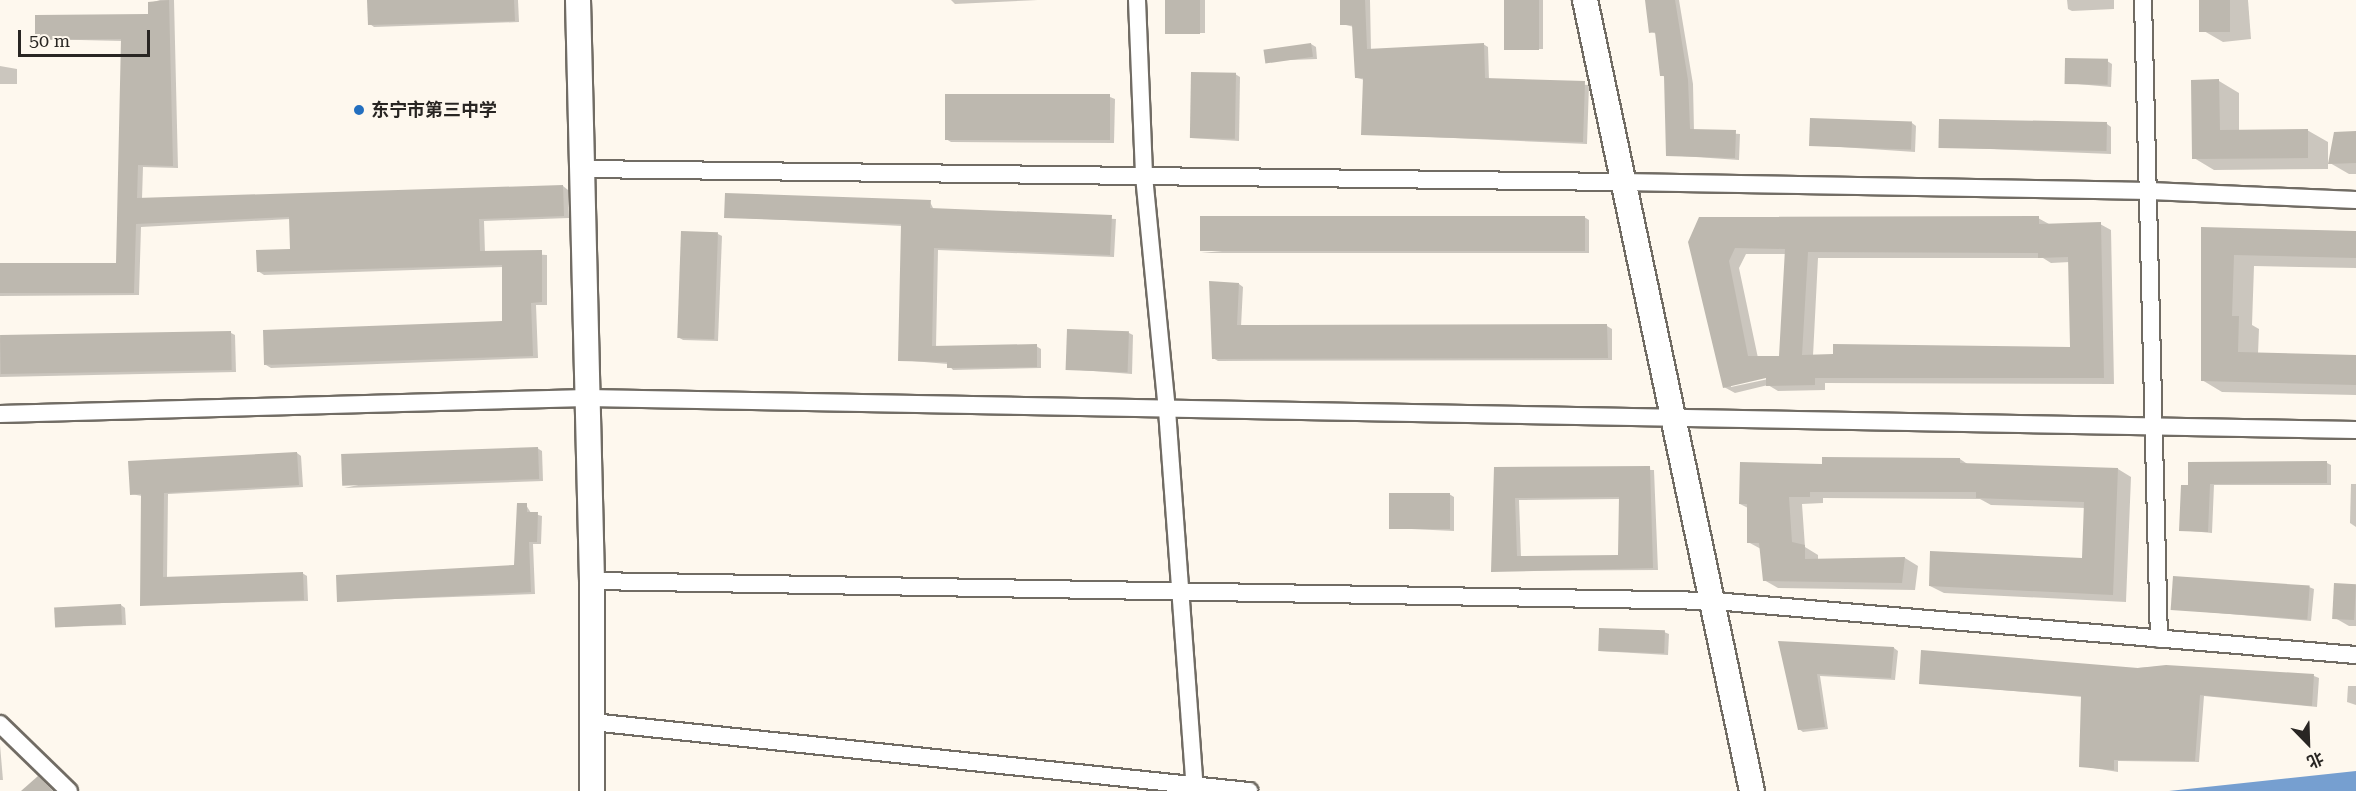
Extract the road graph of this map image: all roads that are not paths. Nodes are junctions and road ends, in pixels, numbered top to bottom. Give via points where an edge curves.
1 (578, 0) edge
2 (1137, 0) edge
3 (1585, 0) edge
4 (2144, 0) edge
5 (582, 169) junction
6 (1144, 176) junction
7 (1621, 182) junction
8 (2150, 191) junction
9 (2356, 200) edge
10 (587, 398) junction
11 (1167, 410) junction
12 (0, 414) edge
13 (1671, 418) junction
14 (2153, 424) junction
15 (2356, 430) edge
16 (592, 581) junction
17 (1181, 590) junction
18 (1714, 601) junction
19 (2159, 639) junction
20 (2356, 656) edge
21 (592, 722) junction
22 (0, 723) edge
23 (1195, 788) edge
24 (69, 791) edge
25 (592, 791) edge
26 (1249, 791) edge
27 (1752, 791) edge

1 - 5 street
2 - 6 street
3 - 7 street
4 - 8 street
5 - 6 street
5 - 10 street
6 - 7 street
6 - 11 street
7 - 8 street
7 - 13 street
8 - 9 street
8 - 14 street
10 - 11 street
10 - 12 street
10 - 16 street
11 - 13 street
11 - 17 street
13 - 14 street
13 - 18 street
14 - 15 street
14 - 19 street
16 - 17 street
16 - 21 street
17 - 18 street
17 - 23 street
18 - 19 street
18 - 27 street
19 - 20 street
21 - 23 street
21 - 25 street
22 - 24 street
23 - 26 street

